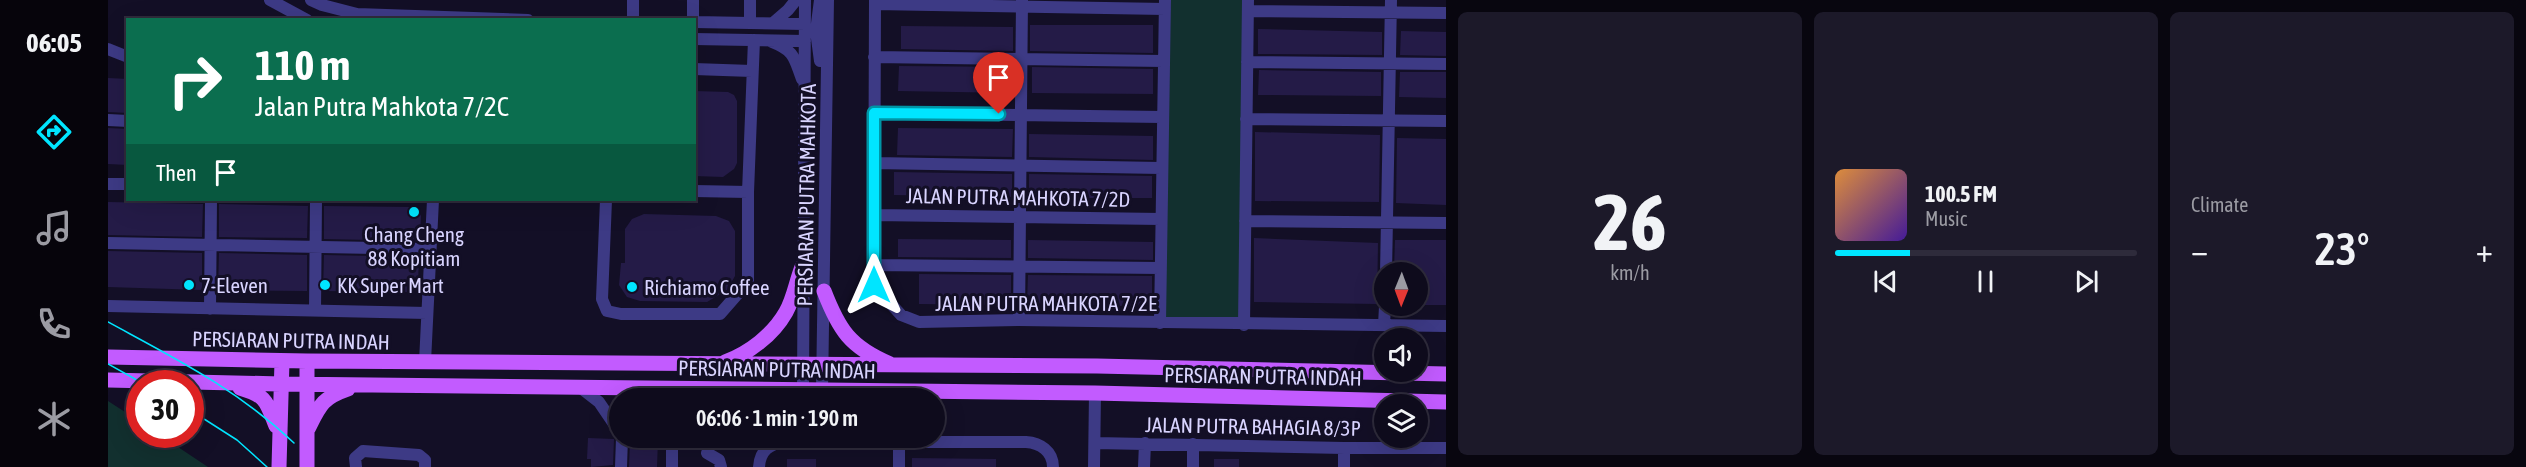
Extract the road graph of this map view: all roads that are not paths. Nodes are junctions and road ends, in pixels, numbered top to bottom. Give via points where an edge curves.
1 (270, 0) edge
2 (311, 0) edge
3 (633, 0) edge
4 (693, 0) edge
5 (750, 0) edge
6 (796, 0) edge
7 (805, 0) edge
8 (820, 0) edge
9 (828, 0) edge
10 (875, 2) edge
11 (1022, 3) edge
12 (1165, 4) edge
13 (1248, 5) edge
14 (1390, 6) edge
15 (1446, 13) edge
16 (303, 18) edge
17 (424, 18) edge
18 (633, 18) edge
19 (694, 18) edge
20 (696, 21) edge
21 (750, 23) junction
22 (772, 23) junction
23 (805, 24) junction
24 (816, 31) junction
25 (696, 39) edge
26 (760, 40) junction
27 (805, 41) junction
28 (109, 50) edge
29 (126, 56) edge
30 (874, 57) junction
31 (1021, 58) junction
32 (1164, 61) junction
33 (1247, 62) junction
34 (1390, 64) junction
35 (1446, 64) edge
36 (696, 69) edge
37 (752, 71) junction
38 (804, 86) junction
39 (826, 95) junction
40 (874, 113) junction
41 (1020, 114) junction
42 (1162, 117) junction
43 (1246, 118) junction
44 (108, 120) edge
45 (126, 120) edge
46 (1389, 120) junction
47 (1446, 121) edge
48 (874, 163) junction
49 (1020, 165) junction
50 (1161, 168) junction
51 (108, 184) edge
52 (126, 184) edge
53 (696, 190) edge
54 (748, 192) junction
55 (211, 201) edge
56 (316, 201) edge
57 (433, 201) edge
58 (606, 201) edge
59 (874, 215) junction
60 (1019, 218) junction
61 (1161, 219) junction
62 (1245, 221) junction
63 (1388, 222) junction
64 (1446, 223) edge
65 (108, 243) edge
66 (211, 245) junction
67 (316, 247) junction
68 (430, 249) junction
69 (1386, 262) edge
70 (874, 265) junction
71 (802, 267) junction
72 (1019, 267) junction
73 (1160, 268) junction
74 (824, 291) junction
75 (108, 306) edge
76 (210, 309) junction
77 (315, 311) junction
78 (427, 312) junction
79 (1384, 316) edge
80 (1018, 320) junction
81 (1160, 323) junction
82 (1244, 325) junction
83 (1384, 325) junction
84 (1446, 326) edge
85 (108, 357) edge
86 (282, 361) junction
87 (307, 361) junction
88 (425, 362) junction
89 (719, 364) junction
90 (802, 364) junction
91 (823, 365) junction
92 (895, 366) junction
93 (1446, 374) edge
94 (108, 380) edge
95 (225, 384) junction
96 (282, 384) junction
97 (307, 385) junction
98 (360, 385) junction
99 (581, 388) junction
100 (802, 388) edge
101 (822, 388) edge
102 (609, 389) edge
103 (945, 392) edge
104 (1095, 393) junction
105 (1446, 402) edge
106 (609, 414) edge
107 (279, 431) junction
108 (307, 432) junction
109 (945, 442) edge
110 (1095, 442) junction
111 (1144, 443) junction
112 (1193, 444) junction
113 (622, 448) edge
114 (672, 448) edge
115 (768, 448) edge
116 (899, 448) edge
117 (1344, 448) junction
118 (1446, 448) edge
119 (707, 453) dead end
120 (279, 467) edge
121 (307, 467) edge
122 (356, 467) edge
123 (425, 467) edge
124 (621, 467) edge
125 (672, 467) edge
126 (721, 467) edge
127 (759, 467) edge
128 (899, 467) edge
129 (1053, 467) edge
130 (1095, 467) edge
131 (1144, 467) edge
132 (1193, 467) edge
133 (1344, 467) edge

1 - 16 street
2 - 17 street via 357,14
3 - 18 street
4 - 19 street
5 - 21 street
6 - 22 street
7 - 23 street, PERSIARAN PUTRA MAHKOTA
8 - 24 street
9 - 39 street, PERSIARAN PUTRA MAHKOTA
10 - 11 street
10 - 30 street, JALAN PUTRA MAHKOTA 7/2E
11 - 12 street
11 - 31 street
12 - 32 street
13 - 14 street
13 - 33 street
14 - 15 street
14 - 34 street
20 - 21 street
21 - 22 street
22 - 23 street
23 - 24 street
23 - 27 street, PERSIARAN PUTRA MAHKOTA
24 - 27 street
24 - 39 street
25 - 26 street
26 - 27 street
26 - 37 street
26 - 38 street via 788,50
27 - 38 street, PERSIARAN PUTRA MAHKOTA
28 - 29 street
30 - 31 street
30 - 40 street, JALAN PUTRA MAHKOTA 7/2E
31 - 32 street
31 - 41 street
32 - 42 street
33 - 34 street
33 - 43 street
34 - 35 street
34 - 46 street
36 - 37 street
37 - 54 street
38 - 71 street, PERSIARAN PUTRA MAHKOTA
39 - 74 street, PERSIARAN PUTRA MAHKOTA
40 - 41 street
40 - 48 street, JALAN PUTRA MAHKOTA 7/2E
41 - 42 street
41 - 49 street
42 - 50 street
43 - 46 street
43 - 62 street
44 - 45 street
46 - 47 street
46 - 63 street
48 - 49 street
48 - 59 street, JALAN PUTRA MAHKOTA 7/2E
49 - 50 street
49 - 60 street
50 - 61 street
51 - 52 street
53 - 54 street
54 - 58 street via 748,282 720,315 608,311 602,299
55 - 66 street
56 - 67 street
57 - 68 street
59 - 60 street, JALAN PUTRA MAHKOTA 7/2D
59 - 70 street, JALAN PUTRA MAHKOTA 7/2E
60 - 61 street, JALAN PUTRA MAHKOTA 7/2D
60 - 72 street
61 - 73 street
62 - 63 street
62 - 82 street
63 - 64 street
63 - 69 street
65 - 66 street
66 - 67 street
66 - 76 street
67 - 68 street
67 - 77 street
68 - 78 street
70 - 72 street
70 - 80 street, JALAN PUTRA MAHKOTA 7/2E via 874,285 901,315 919,322
71 - 89 main road via 786,311 775,327 758,344
71 - 90 street, PERSIARAN PUTRA MAHKOTA
72 - 73 street
72 - 80 street
73 - 81 street
74 - 91 street, PERSIARAN PUTRA MAHKOTA
74 - 92 main road via 839,327 848,337 875,358
75 - 76 street
76 - 77 street
77 - 78 street
78 - 88 street
79 - 83 street
80 - 81 street, JALAN PUTRA MAHKOTA 7/2E
81 - 82 street, JALAN PUTRA MAHKOTA 7/2E
82 - 83 street, JALAN PUTRA MAHKOTA 7/2E
83 - 84 street, JALAN PUTRA MAHKOTA 7/2E
85 - 86 main road, PERSIARAN PUTRA INDAH
86 - 87 main road, PERSIARAN PUTRA INDAH
86 - 96 main road
87 - 88 main road, PERSIARAN PUTRA INDAH
87 - 97 main road
88 - 89 main road, PERSIARAN PUTRA INDAH
89 - 90 main road, PERSIARAN PUTRA INDAH
90 - 91 main road, PERSIARAN PUTRA INDAH
90 - 100 street, PERSIARAN PUTRA MAHKOTA
91 - 92 main road, PERSIARAN PUTRA INDAH
91 - 101 street, PERSIARAN PUTRA MAHKOTA
92 - 93 main road, PERSIARAN PUTRA INDAH
94 - 95 main road, PERSIARAN PUTRA INDAH
95 - 96 main road, PERSIARAN PUTRA INDAH
95 - 107 main road via 265,399
96 - 97 main road, PERSIARAN PUTRA INDAH
96 - 107 main road
97 - 98 main road, PERSIARAN PUTRA INDAH
97 - 108 main road
98 - 99 main road, PERSIARAN PUTRA INDAH
98 - 108 main road via 327,397
99 - 102 main road, PERSIARAN PUTRA INDAH
99 - 106 street
103 - 104 main road, PERSIARAN PUTRA INDAH
104 - 105 main road, PERSIARAN PUTRA INDAH
104 - 110 street
107 - 120 main road
108 - 121 main road
109 - 129 street via 1037,443 1049,454
110 - 111 street, JALAN PUTRA BAHAGIA 8/3P
110 - 130 street
111 - 112 street, JALAN PUTRA BAHAGIA 8/3P
111 - 131 street
112 - 117 street, JALAN PUTRA BAHAGIA 8/3P
112 - 132 street
113 - 124 street
114 - 125 street
115 - 127 street
116 - 128 street
117 - 118 street, JALAN PUTRA BAHAGIA 8/3P
117 - 133 street
119 - 126 street via 719,460
122 - 123 street via 356,458 363,451 419,455 425,460

